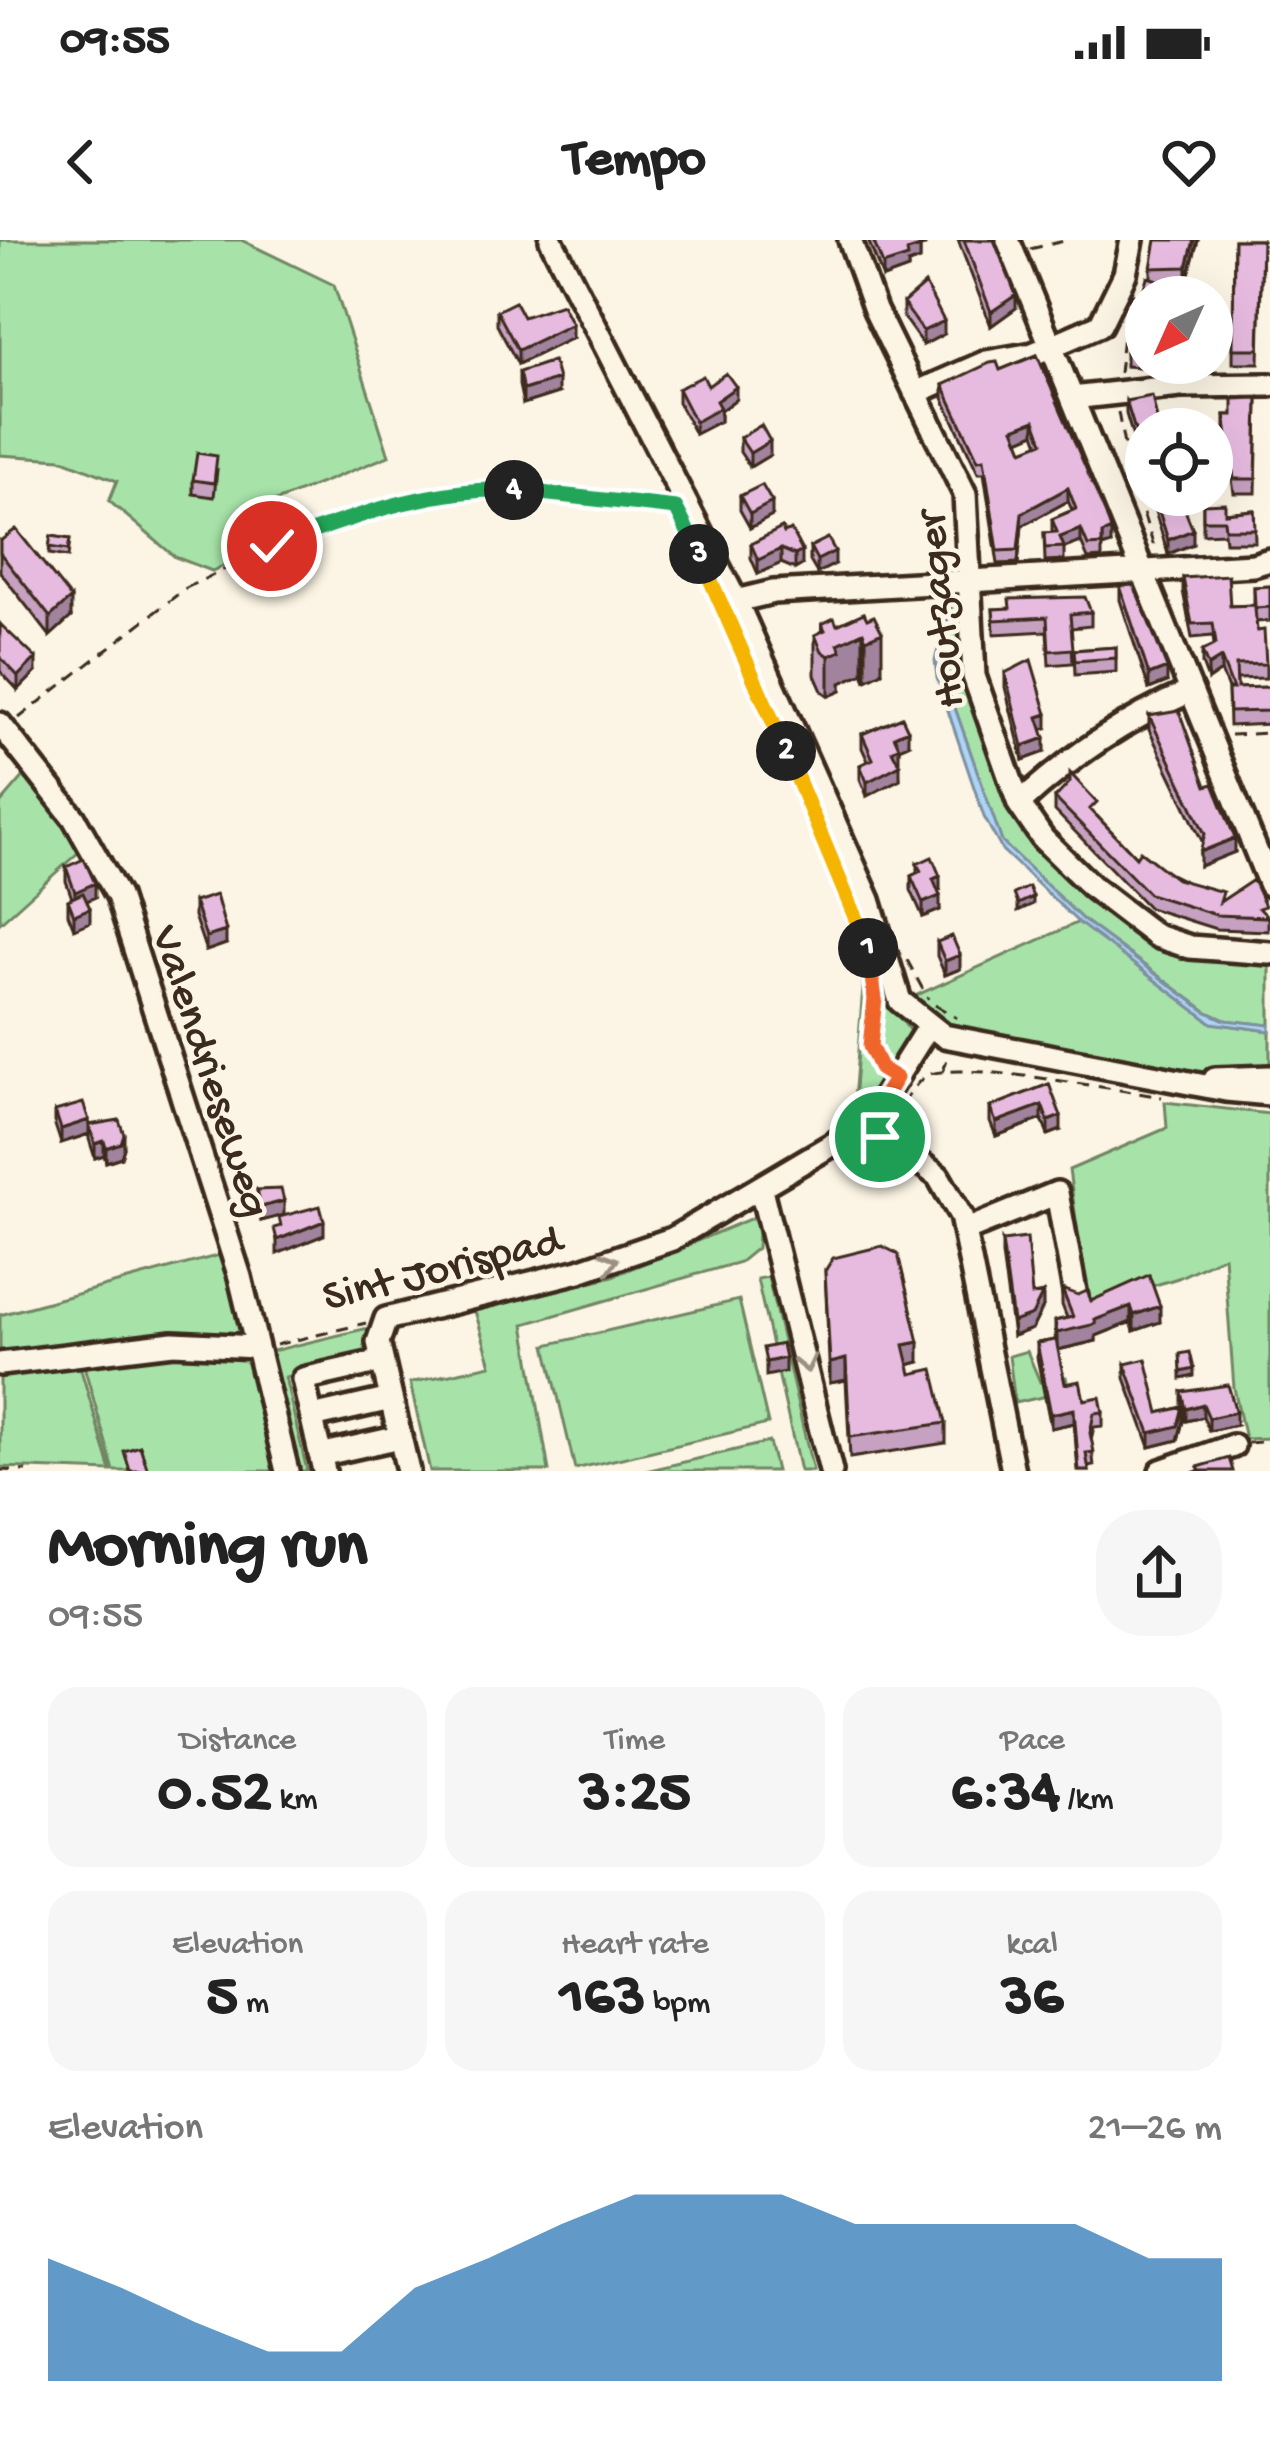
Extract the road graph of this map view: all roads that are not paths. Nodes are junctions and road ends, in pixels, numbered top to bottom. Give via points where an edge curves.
1 (550, 240) edge
2 (850, 240) edge
3 (1132, 240) edge
4 (1011, 247) edge
5 (1052, 347) junction
6 (1270, 385) edge
7 (915, 393) junction
8 (1072, 398) junction
9 (1270, 560) edge
10 (1142, 572) junction
11 (970, 582) junction
12 (736, 601) junction
13 (1191, 691) junction
14 (2, 726) edge
15 (1019, 804) junction
16 (1270, 885) edge
17 (1270, 953) edge
18 (928, 1027) junction
19 (1270, 1077) edge
20 (1177, 1089) junction
21 (1270, 1094) edge
22 (873, 1130) junction
23 (761, 1189) junction
24 (964, 1231) junction
25 (1076, 1297) edge
26 (256, 1347) junction
27 (382, 1360) junction
28 (0, 1364) edge
29 (391, 1399) junction
30 (312, 1417) junction
31 (400, 1437) junction
32 (1233, 1446) road end
33 (322, 1463) edge
34 (287, 1471) edge
35 (408, 1471) edge
36 (831, 1471) edge
37 (1012, 1471) edge
38 (1161, 1471) edge

1 - 12 street
2 - 7 street, Houtzager
3 - 5 street via 1100,325
4 - 5 street
5 - 7 street via 986,362
5 - 8 street
6 - 8 street
7 - 11 street, Houtzager via 965,494
8 - 10 street
9 - 10 street
10 - 11 street
10 - 13 street
11 - 12 street
11 - 15 street, Houtzager via 974,676
12 - 18 street via 860,878 900,1001
13 - 15 street via 1115,728
13 - 16 street
14 - 26 street, Valendrieseweg via 74,818 118,896 208,1168
15 - 17 street, Houtzager via 1091,887 1156,936
18 - 20 street
18 - 22 street
19 - 20 street
20 - 21 street
22 - 23 street, Sint Jorispad
22 - 24 street via 938,1176
27 -> 23 street, Sint Jorispad via 379,1328 398,1314 641,1252
23 -> 36 street
24 - 25 street via 1058,1193
24 - 37 street
26 - 28 street via 173,1343
26 - 34 street, Valendrieseweg
27 - 29 street
27 - 30 street via 303,1379
29 - 30 street
29 - 31 street
30 - 33 street
31 - 33 street
31 - 35 street
32 - 38 street

